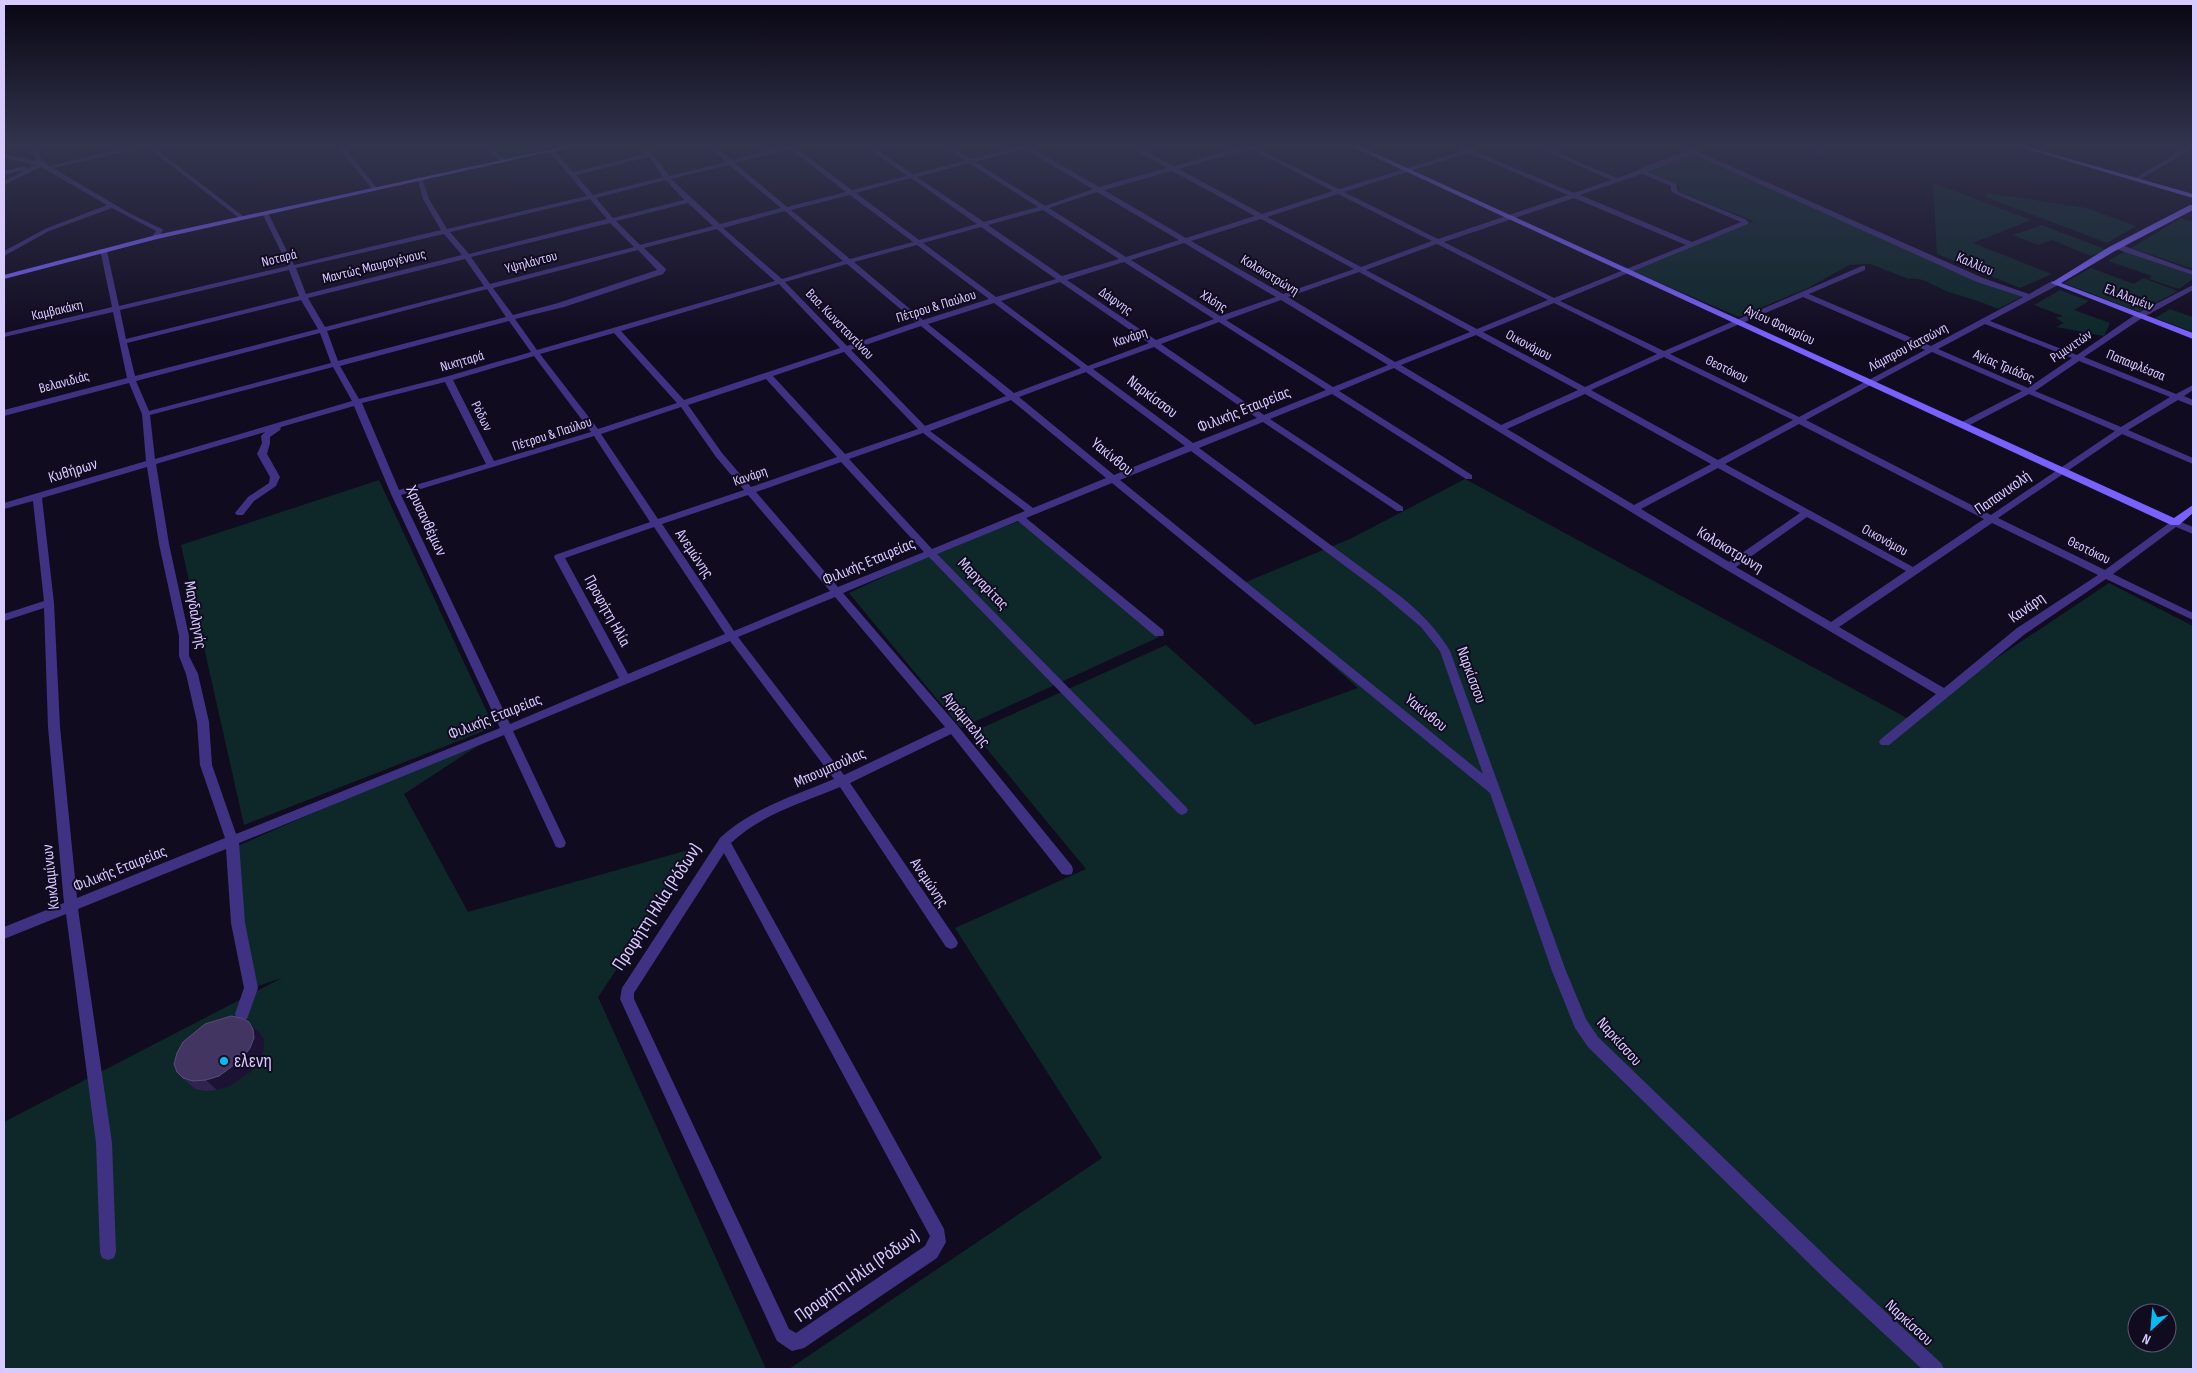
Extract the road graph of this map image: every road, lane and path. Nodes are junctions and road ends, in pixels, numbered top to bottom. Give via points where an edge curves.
1 (102, 210) edge
2 (121, 210) edge
3 (231, 210) edge
4 (278, 210) edge
5 (432, 210) edge
6 (530, 210) edge
7 (603, 210) edge
8 (652, 210) edge
9 (700, 210) edge
10 (779, 210) edge
11 (789, 210) edge
12 (874, 210) edge
13 (959, 210) edge
14 (1036, 210) edge
15 (1047, 210) edge
16 (1135, 210) edge
17 (1248, 210) edge
18 (1279, 210) edge
19 (1374, 210) edge
20 (1494, 210) edge
21 (1532, 210) edge
22 (1609, 210) edge
23 (1718, 210) edge
24 (1823, 210) edge
25 (2187, 210) edge
26 (265, 213) junction
27 (1259, 216) junction
28 (241, 218) junction
29 (1511, 218) junction
30 (612, 220) junction
31 (980, 225) junction
32 (718, 226) junction
33 (444, 230) junction
34 (156, 237) junction
35 (1185, 240) junction
36 (916, 242) junction
37 (1437, 242) junction
38 (1690, 244) junction
39 (639, 247) junction
40 (2119, 247) junction
41 (103, 251) junction
42 (4, 254) edge
43 (466, 255) junction
44 (1125, 259) junction
45 (850, 261) junction
46 (292, 267) junction
47 (1862, 268) dead end
48 (1360, 270) junction
49 (1626, 270) junction
50 (2193, 273) edge
51 (4, 277) edge
52 (1063, 279) junction
53 (780, 281) junction
54 (2055, 283) junction
55 (488, 286) junction
56 (2193, 287) edge
57 (1804, 295) junction
58 (2030, 296) junction
59 (303, 297) junction
60 (1282, 297) junction
61 (995, 301) junction
62 (1555, 301) junction
63 (116, 309) junction
64 (2139, 316) junction
65 (510, 318) junction
66 (1220, 319) junction
67 (1738, 321) junction
68 (1984, 321) junction
69 (922, 323) junction
70 (322, 329) junction
71 (616, 330) junction
72 (1475, 332) junction
73 (4, 336) edge
74 (2193, 336) edge
75 (123, 342) junction
76 (1156, 344) junction
77 (844, 349) junction
78 (1931, 350) junction
79 (536, 354) junction
80 (1664, 354) junction
81 (2079, 357) junction
82 (335, 364) junction
83 (1396, 365) junction
84 (1086, 369) junction
85 (767, 375) junction
86 (131, 378) junction
87 (448, 379) junction
88 (1870, 382) junction
89 (2193, 387) edge
90 (1332, 390) junction
91 (1586, 391) junction
92 (2029, 391) junction
93 (2177, 397) junction
94 (1014, 398) junction
95 (357, 402) junction
96 (2193, 403) edge
97 (683, 404) junction
98 (4, 413) edge
99 (146, 414) junction
100 (1263, 418) junction
101 (1799, 420) junction
102 (283, 424) junction
103 (1963, 424) junction
104 (1502, 428) junction
105 (924, 430) junction
106 (2121, 431) junction
107 (596, 433) junction
108 (1191, 447) junction
109 (843, 459) junction
110 (2193, 461) edge
111 (151, 463) junction
112 (1717, 464) junction
113 (492, 466) junction
114 (2062, 471) junction
115 (1469, 477) dead end
116 (1114, 479) junction
117 (752, 491) junction
118 (396, 494) junction
119 (37, 498) junction
120 (4, 506) edge
121 (2193, 508) edge
122 (1400, 509) dead end
123 (1634, 509) junction
124 (1032, 512) junction
125 (1808, 512) junction
126 (240, 514) dead end
127 (1021, 518) junction
128 (1992, 519) junction
129 (2175, 523) junction
130 (657, 525) junction
131 (2193, 531) edge
132 (930, 554) junction
133 (559, 557) joint
134 (1729, 567) junction
135 (1913, 571) junction
136 (2106, 574) junction
137 (838, 592) junction
138 (49, 603) junction
139 (4, 618) edge
140 (2193, 618) edge
141 (1831, 627) junction
142 (1159, 633) dead end
143 (731, 635) junction
144 (626, 680) junction
145 (1944, 694) junction
146 (953, 728) junction
147 (508, 729) junction
148 (1885, 742) dead end
149 (842, 781) junction
150 (1496, 791) junction
151 (1182, 810) dead end
152 (232, 840) junction
153 (724, 842) junction
154 (560, 843) dead end
155 (1067, 870) dead end
156 (72, 905) junction
157 (4, 933) edge
158 (951, 943) dead end
159 (242, 1014) dead end
160 (108, 1252) dead end
161 (1935, 1369) edge

1 - 42 street via 47,230
2 - 34 street via 160,230
3 - 28 street
4 - 26 street
5 - 33 street, Ανεμώνης
6 - 33 street, Νοταρά
7 - 30 street
8 - 30 street, Μαντώς Μαυρογένους
9 - 32 street, Βασ. Κωνσταντίνου
10 - 32 street, Υψηλάντου
11 - 45 street, Υακίνθου
12 - 36 street, Ναρκίσσου
13 - 31 street, Δάφνης
14 - 31 street, Νικηταρά
15 - 44 street, Χλόης
16 - 35 street, Κολοκοτρώνη
17 - 27 street, Οικονόμου
18 - 27 street, Πέτρου & Παύλου
19 - 37 street, Θεοτόκου
20 - 29 street, Αγίου Φαναρίου
21 - 29 street, Κανάρη
22 - 38 street
23 - 38 street, Φιλικής Εταιρείας via 1746,222
24 - 58 street, Καλλίου via 1980,280
25 - 40 street, Λάμπρου Κατσώνη
26 - 28 street
26 - 46 street, Χρυσανθέμων
27 - 35 street, Πέτρου & Παύλου
27 - 48 street, Οικονόμου
28 - 34 street
29 - 37 street, Κανάρη
29 - 49 street, Αγίου Φαναρίου
30 - 39 street
30 - 43 street, Μαντώς Μαυρογένους
31 - 36 street, Νικηταρά
31 - 52 street, Δάφνης
32 - 39 street, Υψηλάντου
32 - 53 street, Βασ. Κωνσταντίνου
33 - 43 street, Ανεμώνης
33 - 46 street, Νοταρά
34 - 41 street
35 - 44 street, Πέτρου & Παύλου
35 - 60 street, Κολοκοτρώνη
36 - 45 street, Νικηταρά
36 - 61 street, Ναρκίσσου
37 - 48 street, Κανάρη
37 - 62 street, Θεοτόκου
38 - 49 street, Φιλικής Εταιρείας
39 - 55 street, Υψηλάντου
39 - 65 street, Νικηταρά via 662,270 660,272
40 - 50 street
40 - 54 street, Λάμπρου Κατσώνη
41 - 51 street
41 - 63 street, Μαγδαληνής
43 - 55 street, Ανεμώνης
43 - 59 street, Μαντώς Μαυρογένους
44 - 52 street, Πέτρου & Παύλου
44 - 66 street, Χλόης
45 - 53 street, Νικηταρά
45 - 69 street, Υακίνθου
46 - 59 street, Χρυσανθέμων
46 - 63 street, Νοταρά
47 - 57 street
48 - 60 street, Κανάρη
48 - 72 street, Οικονόμου
49 - 62 street, Φιλικής Εταιρείας
49 - 67 street, Αγίου Φαναρίου
52 - 61 street, Πέτρου & Παύλου
52 - 76 street, Δάφνης
53 - 71 street, Νικηταρά
53 - 77 street, Βασ. Κωνσταντίνου
54 - 58 street, Λάμπρου Κατσώνη
54 - 64 street, Ελ Αλαμέιν
55 - 65 street, Ανεμώνης
55 - 70 street, Υψηλάντου
56 - 64 street, Ριμινιτών
57 - 67 street
57 - 78 street, Αγίας Τριάδος
58 - 68 street, Λάμπρου Κατσώνη
59 - 70 street, Χρυσανθέμων
59 - 75 street, Μαντώς Μαυρογένους
60 - 66 street, Κανάρη
60 - 83 street, Κολοκοτρώνη
61 - 69 street, Πέτρου & Παύλου
61 - 84 street, Ναρκίσσου
62 - 72 street, Φιλικής Εταιρείας
62 - 80 street, Θεοτόκου
63 - 73 street, Καμβακάκη
63 - 75 street, Μαγδαληνής
64 - 74 street, Ελ Αλαμέιν
64 - 81 street, Ριμινιτών
65 - 79 street, Ανεμώνης
65 - 82 street, Νικηταρά
66 - 76 street, Κανάρη
66 - 90 street, Χλόης
67 - 80 street
67 - 88 street, Αγίου Φαναρίου
68 - 78 street, Λάμπρου Κατσώνη
68 - 81 street, Παπαφλέσσα
69 - 77 street, Πέτρου & Παύλου
69 - 94 street, Υακίνθου
70 - 82 street, Χρυσανθέμων
70 - 86 street, Υψηλάντου
71 - 79 street, Νικηταρά
71 - 97 street, Αγράμπελης
72 - 83 street, Φιλικής Εταιρείας
72 - 91 street, Οικονόμου
75 - 86 street, Μαγδαληνής
76 - 84 street, Κανάρη
76 - 100 street, Δάφνης
77 - 85 street, Πέτρου & Παύλου
77 - 105 street, Βασ. Κωνσταντίνου
78 - 88 street, Λάμπρου Κατσώνη
78 - 92 street, Αγίας Τριάδος
79 - 87 street, Νικηταρά
79 - 107 street, Ανεμώνης
80 - 91 street
80 - 101 street, Θεοτόκου
81 - 92 street, Ριμινιτών
81 - 93 street, Παπαφλέσσα
82 - 95 street, Χρυσανθέμων
82 - 99 street, Νικηταρά
83 - 90 street, Φιλικής Εταιρείας
83 - 104 street, Κολοκοτρώνη
84 - 94 street, Κανάρη
84 - 108 street, Ναρκίσσου
85 - 97 street, Πέτρου & Παύλου
85 - 109 street, Μαργαρίτας
86 - 98 street, Βελανιδιάς
86 - 99 street, Μαγδαληνής
87 - 95 street, Νικηταρά
87 - 113 street, Ρόδων
88 - 101 street, Λάμπρου Κατσώνη
88 - 103 street, Αγίου Φαναρίου
89 - 93 street, Παπανικολή
90 - 100 street, Φιλικής Εταιρείας
90 - 115 street, Χλόης
91 - 104 street
91 - 112 street, Οικονόμου
92 - 103 street, Ριμινιτών
92 - 106 street, Αγίας Τριάδος
93 - 96 street, Παπαφλέσσα
93 - 106 street, Παπανικολή
94 - 105 street, Κανάρη
94 - 116 street, Υακίνθου
95 - 102 street, Νικηταρά
95 - 118 street, Χρυσανθέμων
97 - 107 street, Πέτρου & Παύλου
97 - 117 street, Αγράμπελης via 719,455
99 - 111 street, Μαγδαληνής
100 - 108 street, Φιλικής Εταιρείας
100 - 122 street, Δάφνης
101 - 112 street, Λάμπρου Κατσώνη
101 - 128 street, Θεοτόκου
102 - 111 street, Νικηταρά
102 - 126 street via 265,436 262,454 274,477 273,484 251,498
103 - 114 street, Αγίου Φαναρίου
104 - 123 street, Κολοκοτρωνη
105 - 109 street, Κανάρη
105 - 124 street, Βασ. Κωνσταντίνου
106 - 110 street, Αγίας Τριάδος
106 - 114 street, Παπανικολή
107 - 113 street, Πέτρου & Παύλου
107 - 130 street, Ανεμώνης
108 - 116 street, Φιλικής Εταιρείας
108 - 150 street, Ναρκίσσου via 1407,608 1438,637
109 - 117 street, Κανάρη
109 - 132 street, Μαργαρίτας
111 - 119 street, Κυθήρων
111 - 152 street, Μαγδαληνής via 184,636 184,656 192,674 203,722 206,765
112 - 123 street, Λάμπρου Κατσώνη
112 - 125 street, Οικονόμου
113 - 118 street, Πέτρου & Παύλου
114 - 128 street, Παπανικολή
114 - 129 street, Αγίου Φαναρίου
116 - 124 street, Φιλικής Εταιρείας
116 - 150 street, Υακίνθου
117 - 130 street, Κανάρη
117 - 137 street, Αγράμπελης
118 - 147 street, Χρυσανθέμων
119 - 120 street, Κυθήρων
119 - 138 street, Κυκλαμίνων
121 - 129 street, Κανάρη
123 - 134 street, Κολοκοτρωνη
124 - 127 street, Φιλικής Εταιρείας
125 - 134 street
125 - 135 street, Οικονόμου
127 - 132 street, Φιλικής Εταιρείας
127 - 142 street
128 - 135 street, Παπανικολή
128 - 136 street, Θεοτόκου
129 - 131 street, Αγίου Φαναρίου
129 - 136 street, Κανάρη
130 - 133 street, Κανάρη
130 - 143 street, Ανεμώνης
132 - 137 street, Φιλικής Εταιρείας
132 - 151 street, Μαργαρίτας
133 - 144 street, Προφήτη Ηλία
134 - 141 street, Κολοκοτρωνη
135 - 141 street, Παπανικολή
136 - 140 street, Θεοτόκου
136 - 145 street, Κανάρη via 2021,631
137 - 143 street, Φιλικής Εταιρείας
137 - 146 street, Αγράμπελης
138 - 139 street
138 - 156 street, Κυκλαμίνων via 54,726
141 - 145 street, Κολοκοτρωνη
143 - 144 street, Φιλικής Εταιρείας
143 - 149 street, Ανεμώνης
144 - 147 street, Φιλικής Εταιρείας
145 - 148 street, Κανάρη
146 - 149 street, Μπουμπούλας
146 - 155 street, Αγράμπελης
147 - 152 street, Φιλικής Εταιρείας
147 - 154 street, Χρυσανθέμων
149 - 153 street, Μπουμπούλας via 743,825
149 - 158 street, Ανεμώνης
150 - 161 street, Ναρκίσσου via 1559,971 1580,1023 1592,1042
152 - 156 street, Φιλικής Εταιρείας
152 - 159 street, Μαγδαληνής via 238,923 251,988
153 - 153 street, Προφήτη Ηλία (Ρόδων) via 938,1236 931,1252 798,1342 782,1335 626,996
156 - 157 street, Φιλικής Εταιρείας
156 - 160 street, Κυκλαμίνων via 104,1143

